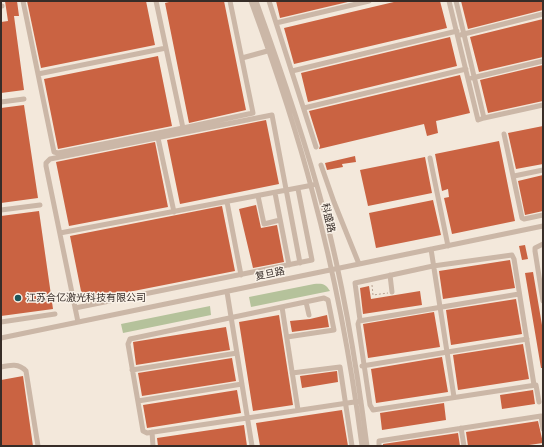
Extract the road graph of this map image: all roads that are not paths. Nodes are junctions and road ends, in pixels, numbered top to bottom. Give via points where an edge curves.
1 (23, 1) edge
2 (156, 1) edge
3 (230, 1) edge
4 (251, 1) edge
5 (256, 1) edge
6 (269, 1) edge
7 (369, 1) edge
8 (449, 1) edge
9 (456, 1) edge
10 (543, 14) edge
11 (276, 23) junction
12 (459, 34) junction
13 (166, 48) junction
14 (271, 50) junction
15 (242, 58) junction
16 (543, 60) edge
17 (466, 69) junction
18 (292, 71) junction
19 (38, 74) junction
20 (471, 78) junction
21 (24, 98) dead end
22 (1, 102) edge
23 (543, 105) edge
24 (304, 108) junction
25 (183, 128) junction
26 (504, 134) dead end
27 (158, 138) junction
28 (316, 146) dead end
29 (430, 158) dead end
30 (321, 165) dead end
31 (543, 170) edge
32 (514, 176) junction
33 (314, 185) junction
34 (298, 189) junction
35 (287, 191) junction
36 (275, 193) junction
37 (258, 196) junction
38 (227, 202) junction
39 (40, 205) dead end
40 (1, 210) edge
41 (174, 212) junction
42 (543, 215) edge
43 (280, 220) junction
44 (543, 226) edge
45 (60, 233) junction
46 (543, 244) edge
47 (448, 246) junction
48 (430, 250) junction
49 (300, 263) junction
50 (358, 264) junction
51 (289, 265) junction
52 (433, 266) junction
53 (334, 270) junction
54 (241, 275) junction
55 (390, 276) junction
56 (542, 291) edge
57 (227, 292) junction
58 (392, 292) road end
59 (520, 294) junction
60 (543, 301) edge
61 (306, 302) junction
62 (282, 307) junction
63 (439, 307) junction
64 (75, 308) junction
65 (55, 314) dead end
66 (309, 315) dead end
67 (232, 318) junction
68 (360, 320) junction
69 (1, 322) edge
70 (78, 322) junction
71 (287, 337) junction
72 (1, 338) edge
73 (527, 339) junction
74 (446, 352) junction
75 (237, 353) junction
76 (364, 366) junction
77 (1, 367) edge
78 (353, 368) junction
79 (132, 370) junction
80 (292, 373) junction
81 (242, 384) junction
82 (534, 385) junction
83 (454, 397) junction
84 (138, 401) junction
85 (358, 401) junction
86 (540, 402) dead end
87 (346, 403) junction
88 (298, 410) junction
89 (248, 418) junction
90 (461, 428) junction
91 (543, 429) edge
92 (152, 432) junction
93 (38, 446) edge
94 (153, 446) edge
95 (252, 446) edge
96 (352, 446) edge
97 (362, 446) edge
98 (367, 446) edge
99 (379, 446) edge
100 (464, 446) edge

1 - 19 street
2 - 13 street
3 - 15 street
4 - 14 street, 科盛路
5 - 14 street, 科盛路
6 - 11 street
7 - 11 street
8 - 12 street
9 - 12 street
10 - 12 street
11 - 18 street
12 - 17 street
12 - 18 street
12 - 20 street
13 - 19 street
13 - 25 street
14 - 15 street
14 - 33 street, 科盛路 via 287,90
15 - 25 street via 253,113
16 - 20 street
17 - 20 street
17 - 24 street
18 - 24 street
19 - 25 street via 53,150 56,153
20 - 23 street via 478,120
21 - 22 street
24 - 28 street
26 - 32 street
27 - 35 street via 272,115
27 - 41 street
27 - 45 street via 47,161
29 - 47 street
30 - 50 street
31 - 32 street
32 - 42 street via 522,218
33 - 34 street
33 - 53 street, 科盛路
34 - 35 street
34 - 49 street via 312,260
35 - 36 street
35 - 49 street
36 - 37 street
36 - 43 street
37 - 38 street
37 - 43 street via 264,224
38 - 41 street
38 - 54 street
39 - 40 street
41 - 45 street
43 - 51 street
44 - 47 street, 复旦路
45 - 64 street
46 - 56 street via 535,248
47 - 48 street, 复旦路
48 - 50 street, 复旦路
48 - 52 street
49 - 51 street
50 - 53 street, 复旦路
51 - 54 street
52 - 55 street
52 - 59 street via 512,255
52 - 63 street
53 - 57 street, 复旦路
53 - 78 street, 科盛路
54 - 64 street
55 - 58 street
55 - 68 street via 354,283
56 - 60 street
57 - 67 street
57 - 70 street, 复旦路
59 - 63 street
59 - 73 street
61 - 62 street
61 - 66 street
61 - 71 street via 324,298 328,300 334,330
62 - 67 street
62 - 71 street
63 - 68 street
63 - 74 street
64 - 70 street
65 - 69 street
67 - 75 street
67 - 79 street via 130,339 128,344
68 - 76 street via 358,324
70 - 72 street, 复旦路
71 - 80 street
73 - 74 street
73 - 82 street
74 - 76 street
74 - 83 street
75 - 79 street
75 - 81 street
76 - 78 street
76 - 83 street via 373,410
77 - 93 street via 16,365 26,371
78 - 85 street, 科盛路
79 - 84 street
80 - 87 street via 340,367
80 - 88 street
81 - 84 street
81 - 89 street
82 - 83 street
82 - 86 street
84 - 92 street via 143,431
85 - 87 street
85 - 97 street, 科盛路
85 - 98 street, 科盛路
87 - 88 street
87 - 96 street
88 - 89 street
89 - 92 street
89 - 95 street
90 - 91 street via 541,416
90 - 99 street via 378,441
90 - 100 street
92 - 94 street

